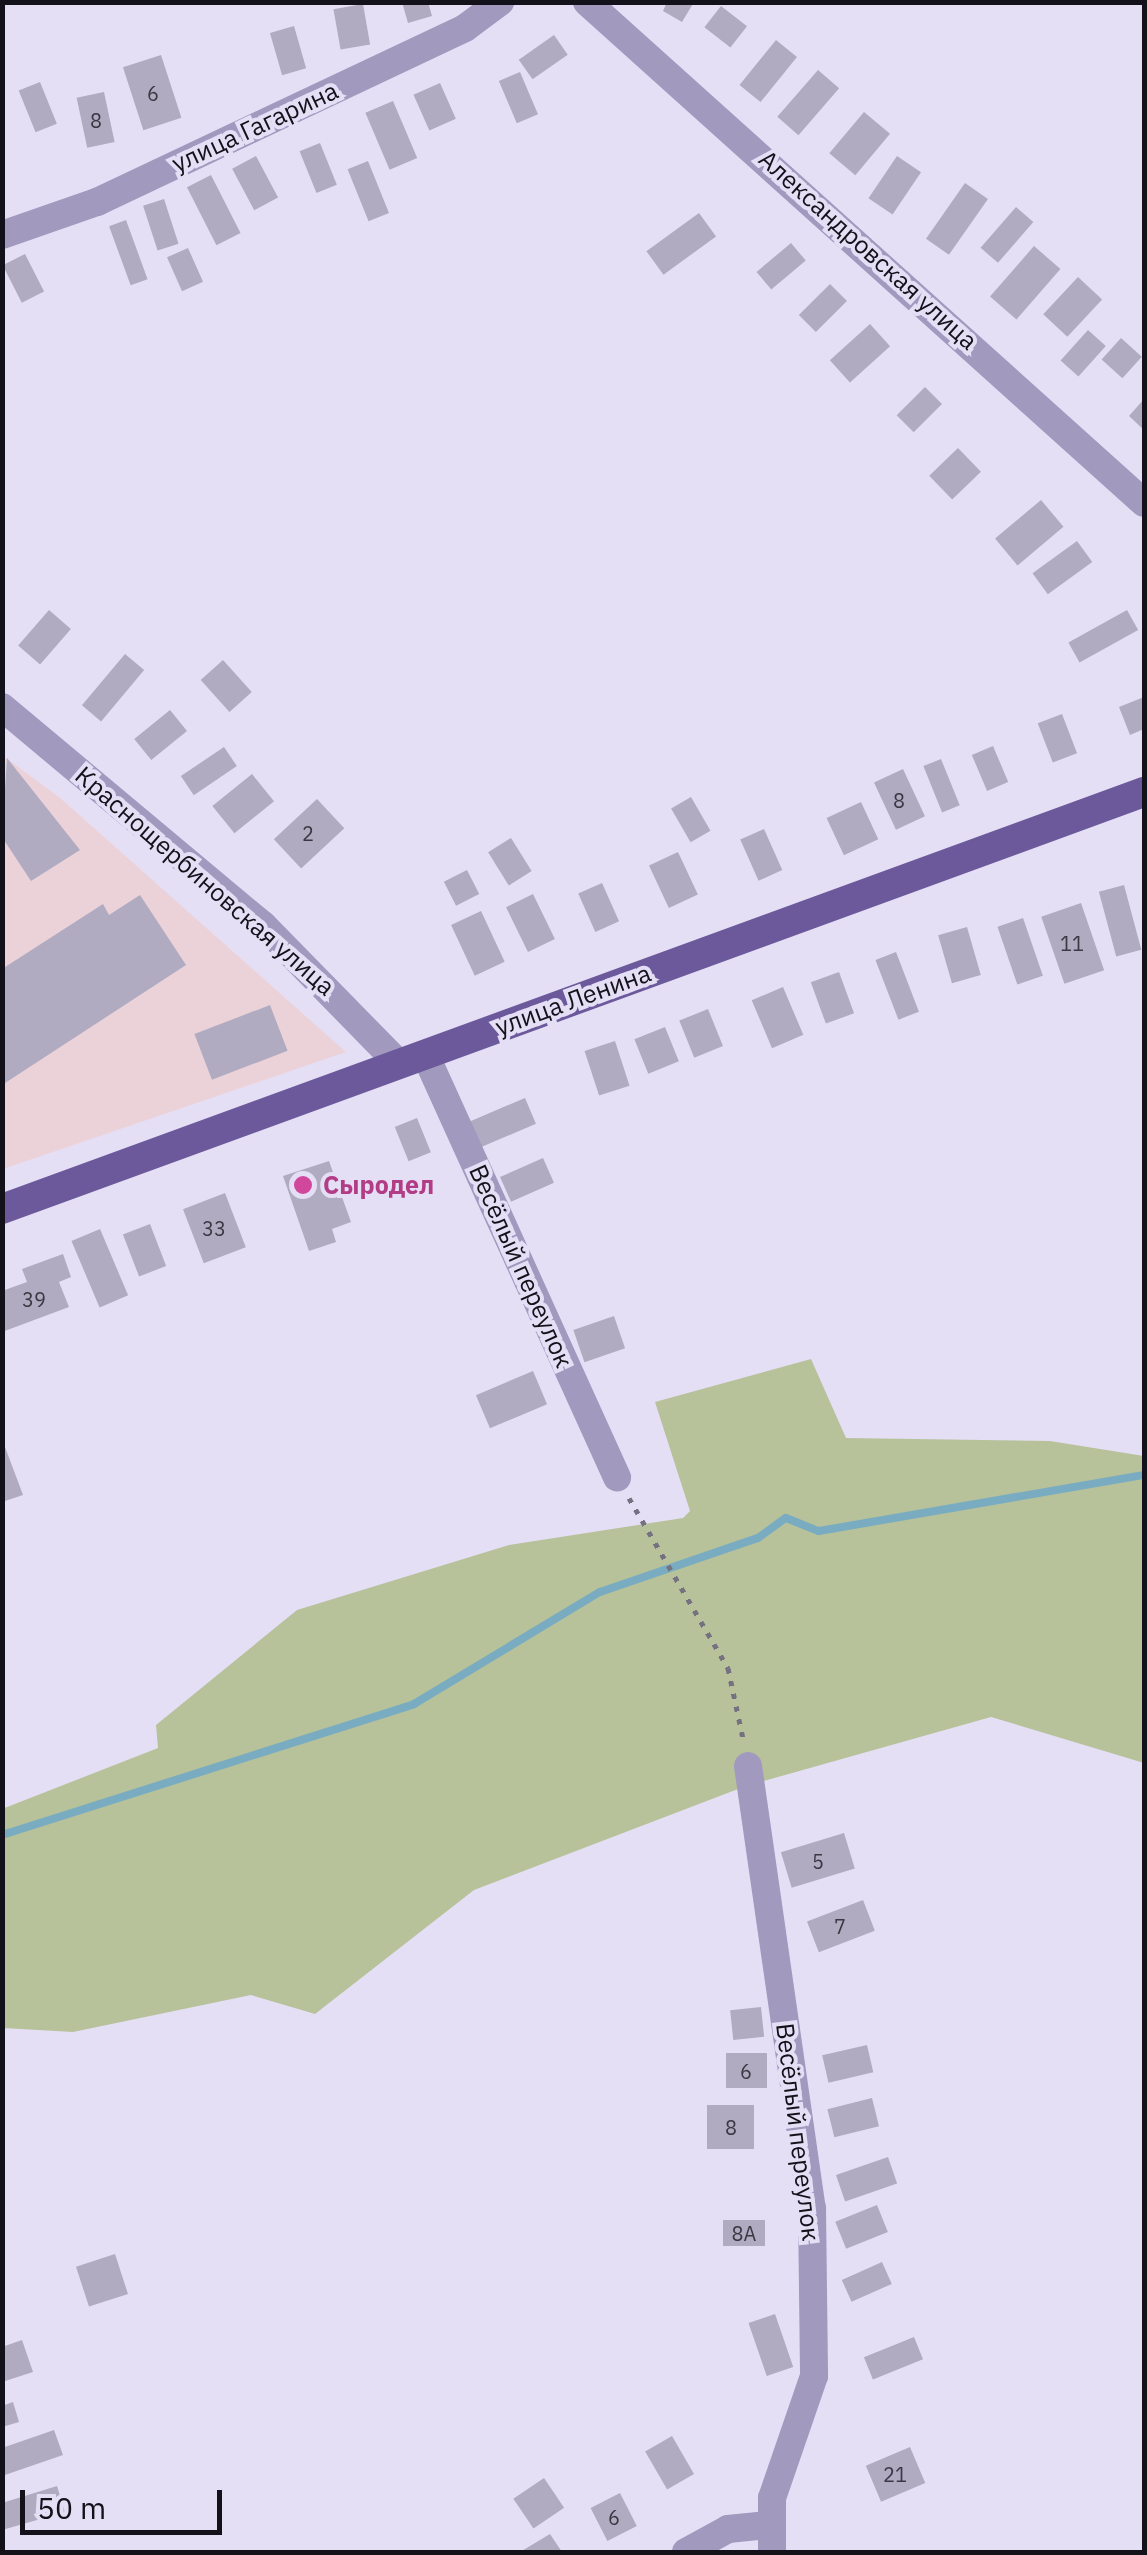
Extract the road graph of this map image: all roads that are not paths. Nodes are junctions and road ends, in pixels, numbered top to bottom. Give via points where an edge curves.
1 (500, 2) edge
2 (587, 2) edge
3 (2, 235) edge
4 (1144, 503) edge
5 (2, 707) edge
6 (1144, 792) edge
7 (412, 1059) junction
8 (2, 1209) edge
9 (617, 1478) road end
10 (748, 1766) road end
11 (770, 2539) edge
12 (686, 2552) edge

1 - 3 street, улица Гагарина via 466,28 97,202
2 - 4 street, Александровская улица
5 - 7 street, Краснощербиновская улица
6 - 7 main road, улица Ленина
7 - 8 main road, улица Ленина
7 - 9 street, Весёлый переулок
10 - 11 street, Весёлый переулок via 812,2208 814,2376
11 - 12 street via 728,2529

